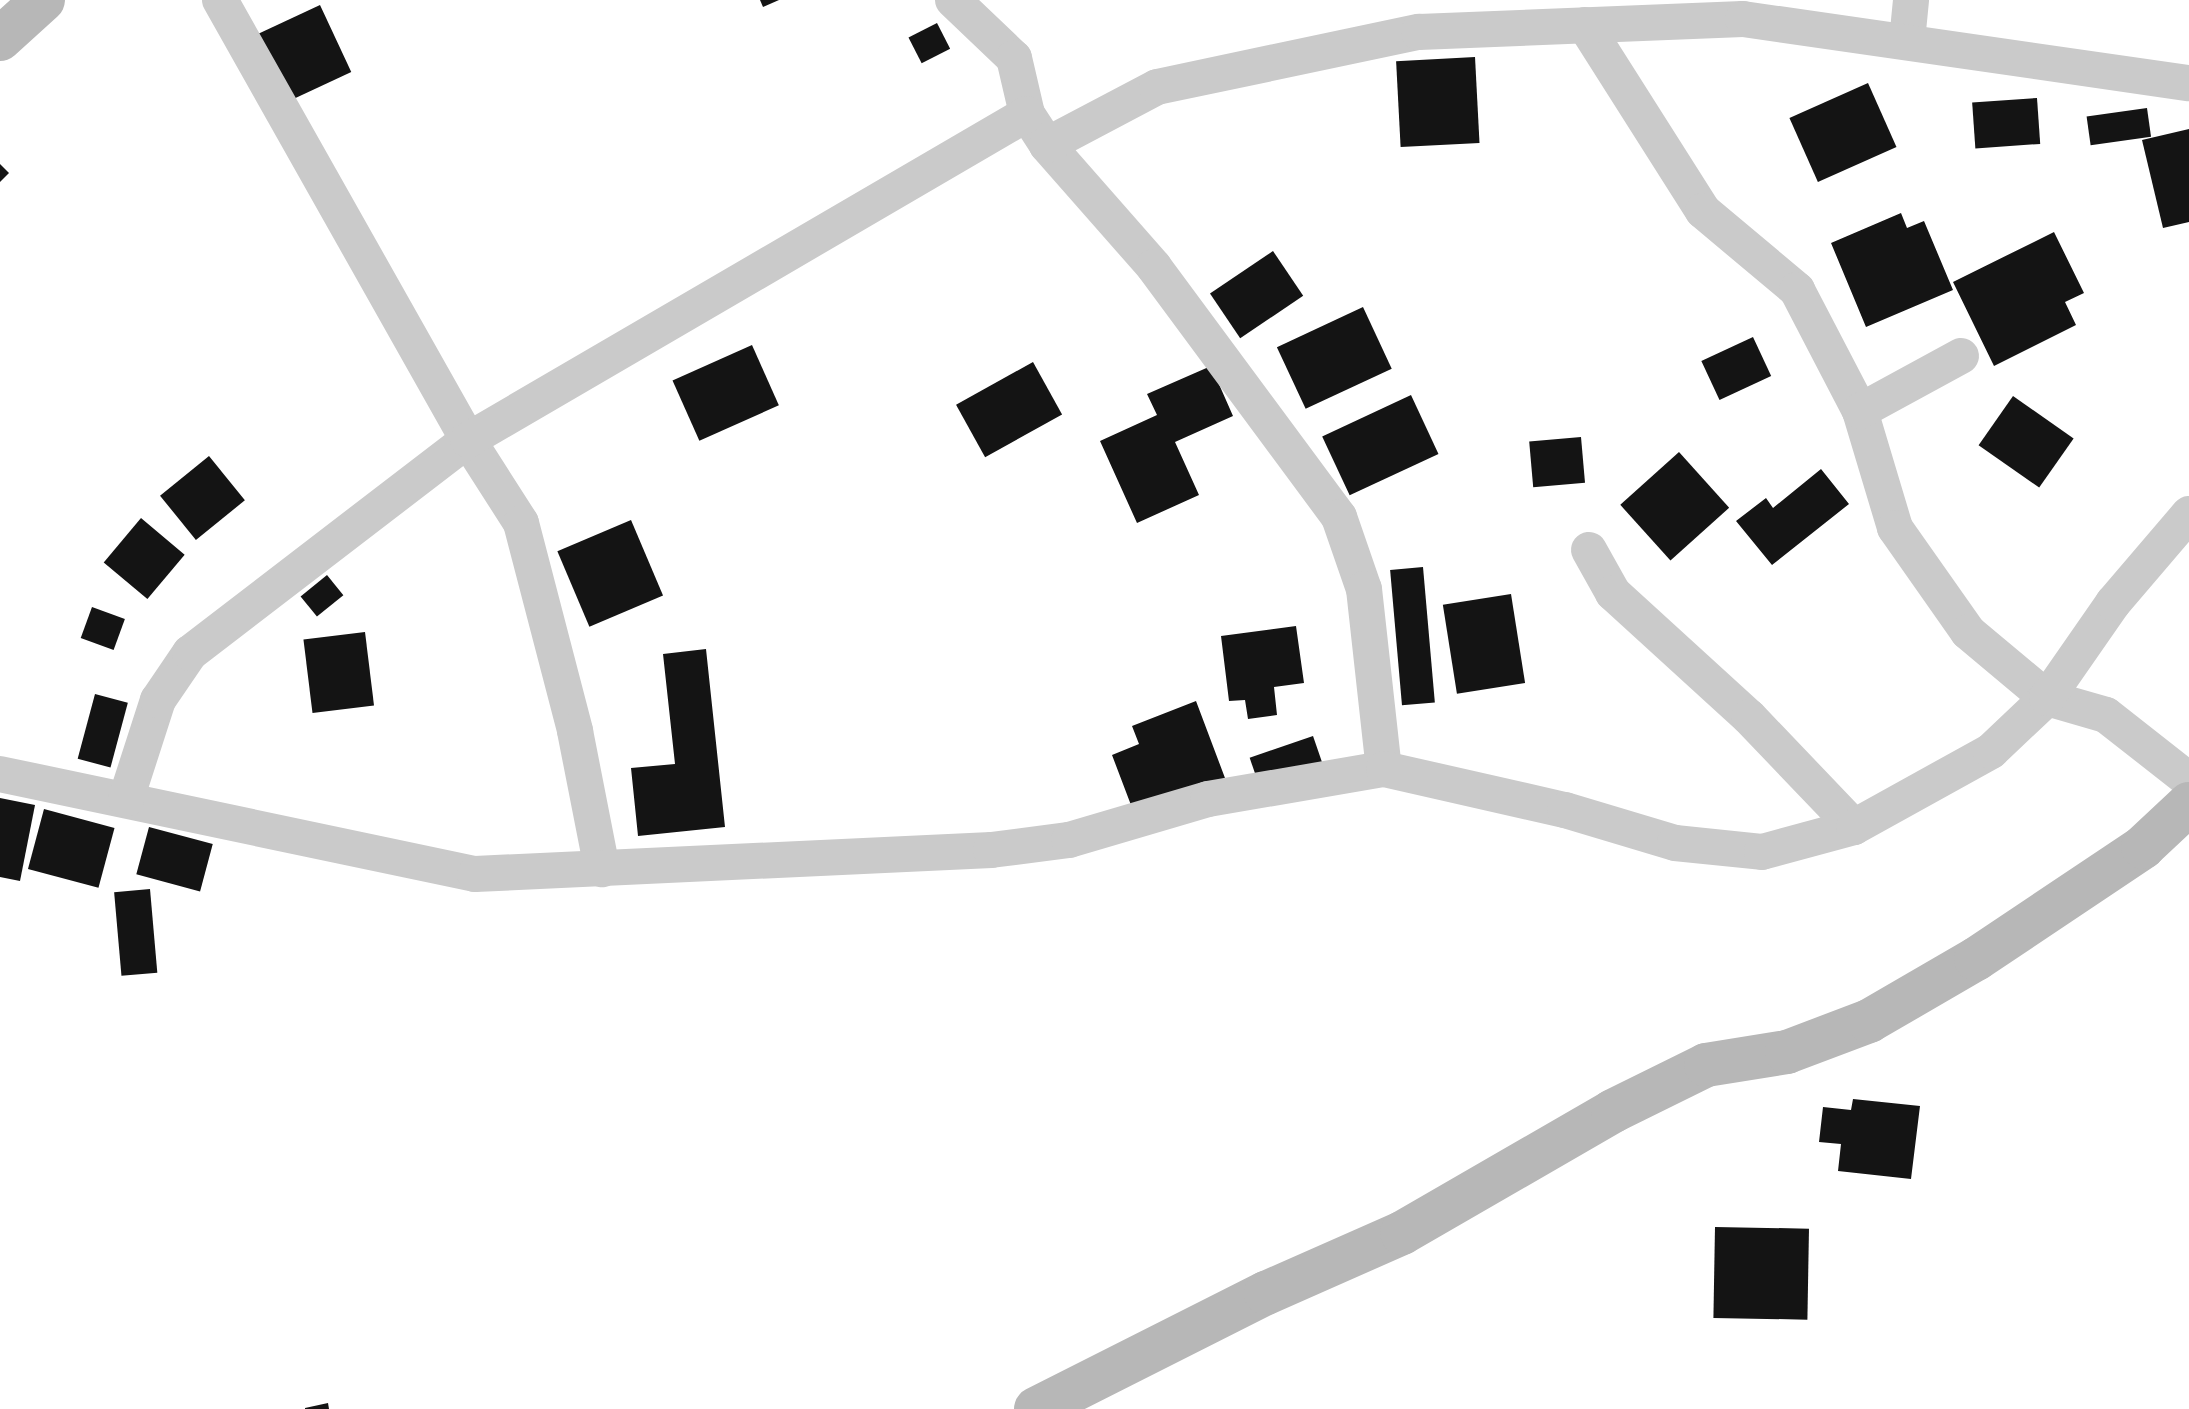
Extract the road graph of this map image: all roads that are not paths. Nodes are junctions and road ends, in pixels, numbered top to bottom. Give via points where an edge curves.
1 (43, 0) edge
2 (220, 0) edge
3 (953, 0) edge
4 (1911, 0) edge
5 (1585, 25) junction
6 (0, 39) edge
7 (1907, 41) junction
8 (2189, 83) edge
9 (1027, 114) junction
10 (1047, 145) junction
11 (1961, 356) dead end
12 (1860, 411) junction
13 (468, 440) junction
14 (2189, 514) edge
15 (1589, 550) dead end
16 (2047, 698) junction
17 (1384, 769) junction
18 (0, 774) edge
19 (2189, 780) edge
20 (126, 799) junction
21 (2189, 804) edge
22 (1854, 827) junction
23 (602, 869) junction
24 (1036, 1409) edge

1 - 6 street
2 - 13 street
3 - 9 street via 1014,58
4 - 7 street
5 - 7 street via 1743,19
5 - 10 street via 1419,32 1157,87
5 - 12 street via 1703,211 1797,290
7 - 8 street
9 - 10 street
9 - 13 street
10 - 17 street via 1154,267 1339,517 1364,589
11 - 12 street
12 - 16 street via 1895,528 1968,632
13 - 20 street via 190,653 158,700
13 - 23 street via 521,523 575,731
14 - 16 street via 2113,603
15 - 22 street via 1613,593 1749,717
16 - 19 street via 2106,715
16 - 22 street via 1991,751
17 - 22 street via 1565,810 1675,843 1762,852
17 - 23 street via 1208,799 1069,840 991,850
18 - 20 street
20 - 23 street via 475,874
21 - 24 street via 2143,847 1976,959 1869,1021 1787,1052 1706,1065 1613,1111 1402,1233 1266,1293

